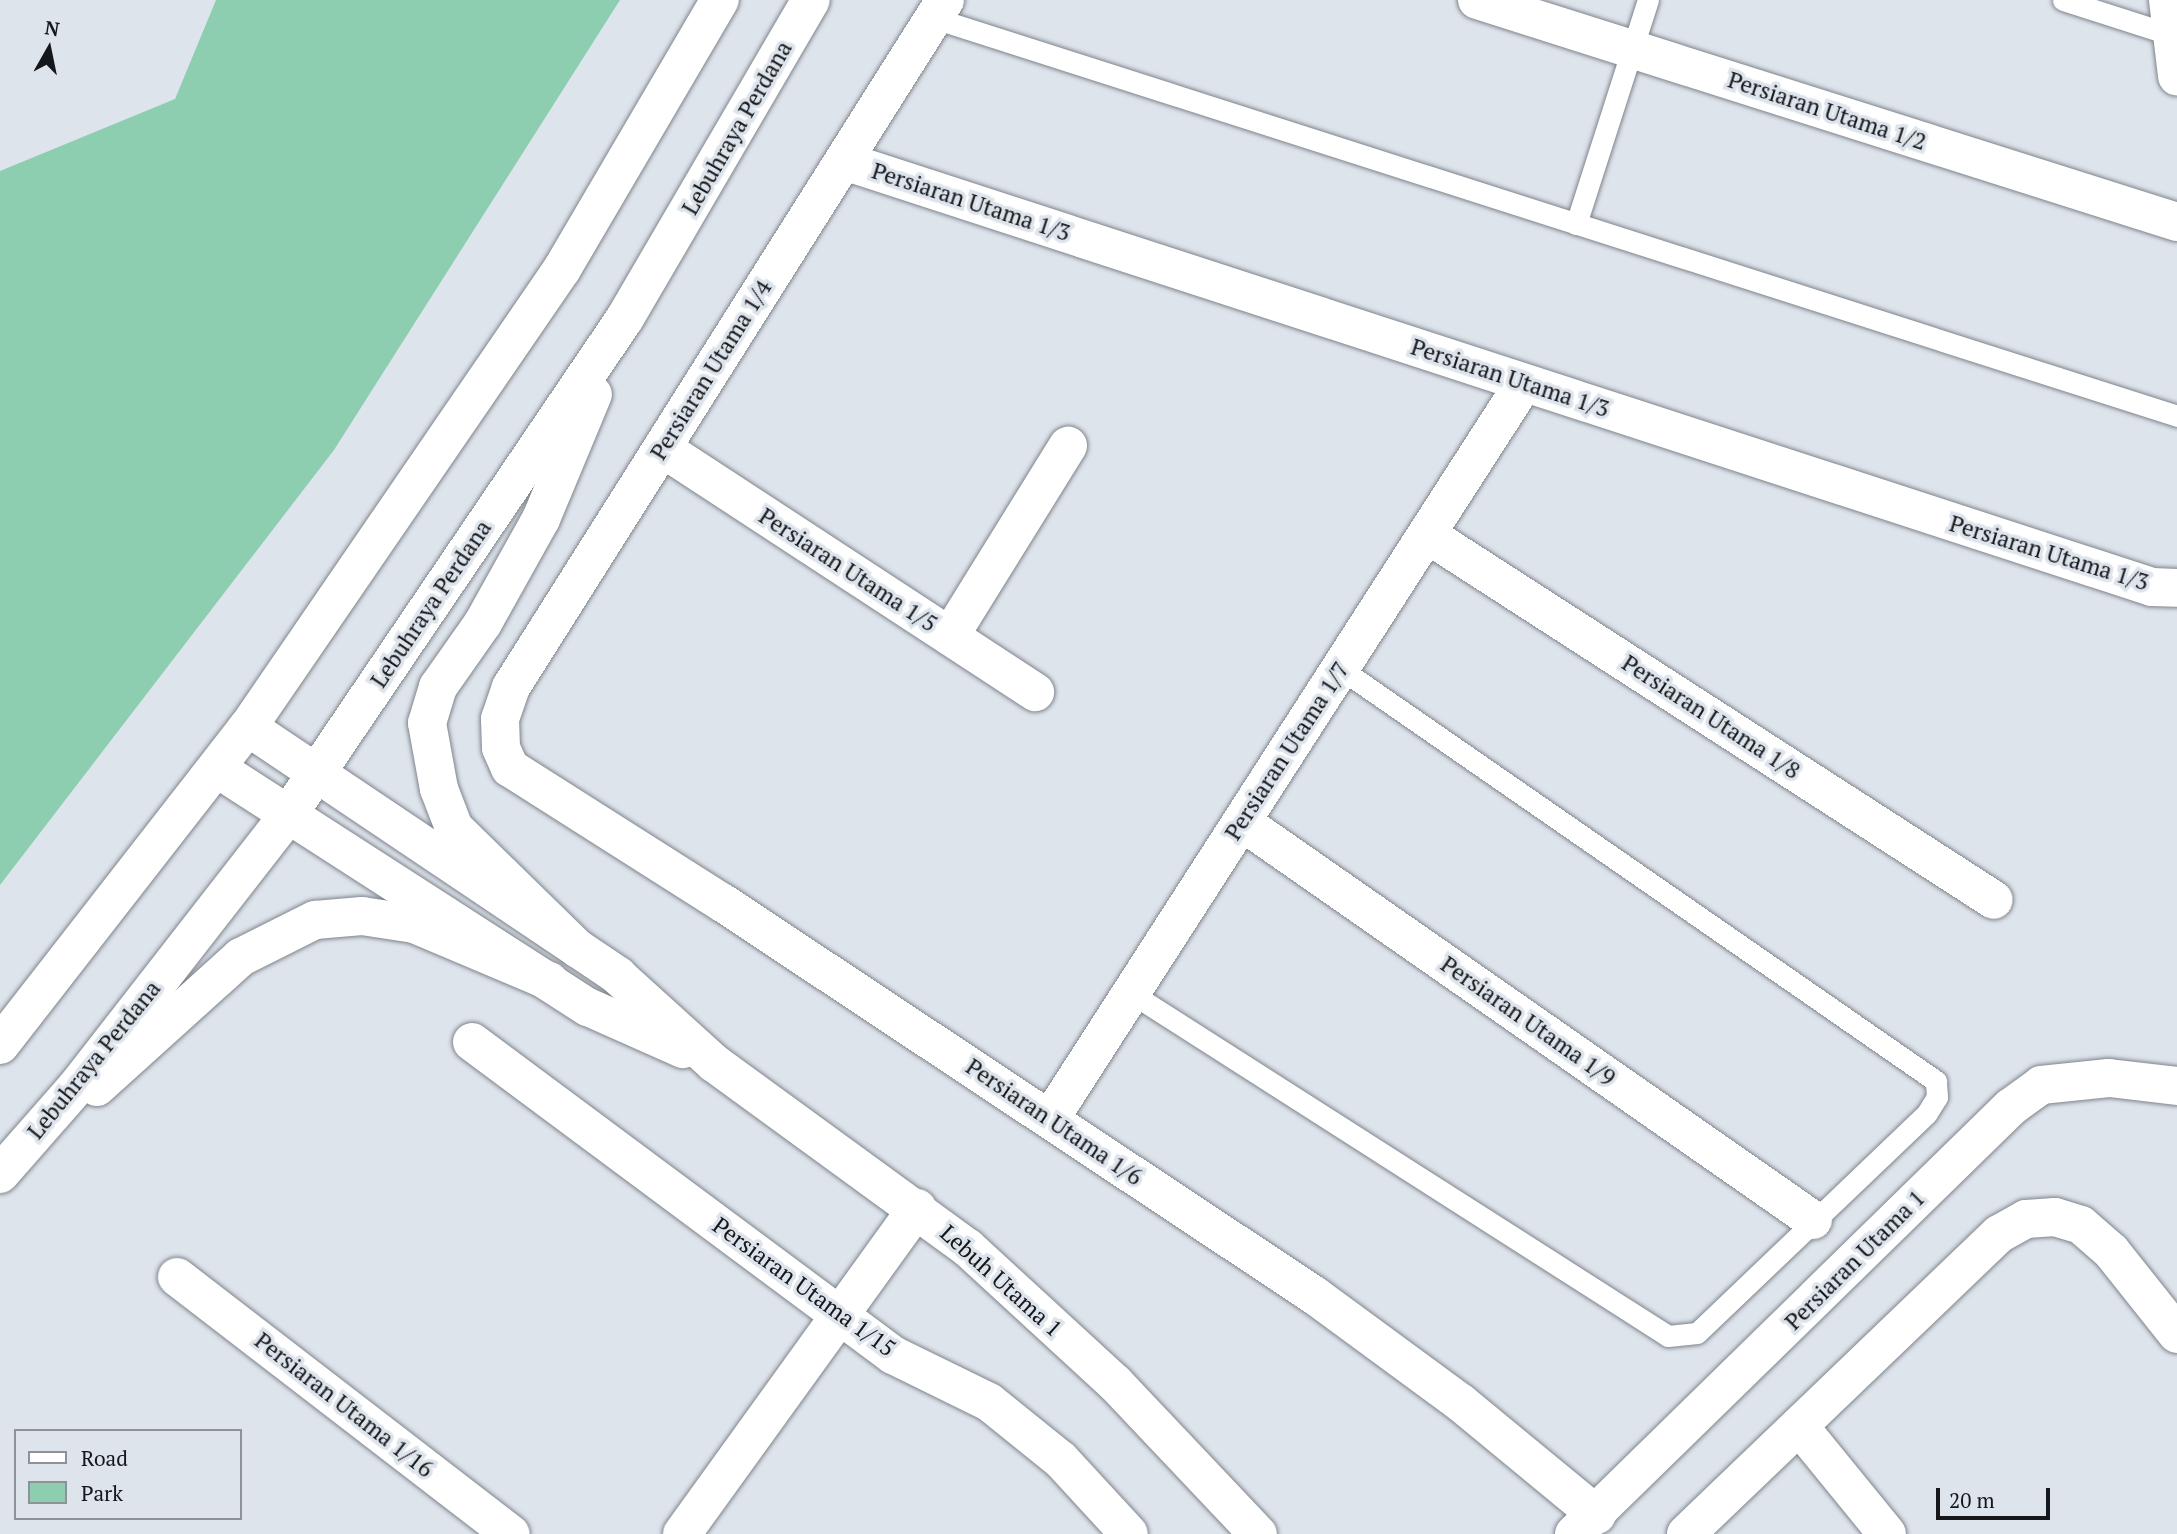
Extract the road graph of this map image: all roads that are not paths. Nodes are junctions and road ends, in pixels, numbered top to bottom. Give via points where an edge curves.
1 (720, 0) edge
2 (811, 0) edge
3 (1477, 0) edge
4 (1648, 0) edge
5 (2063, 0) edge
6 (940, 9) edge
7 (2170, 17) edge
8 (1632, 50) junction
9 (2177, 76) edge
10 (844, 161) junction
11 (2177, 222) edge
12 (1576, 224) junction
13 (625, 318) junction
14 (1524, 383) junction
15 (2177, 416) edge
16 (1068, 446) dead end
17 (662, 448) junction
18 (1428, 535) junction
19 (2177, 588) edge
20 (950, 636) junction
21 (1340, 669) junction
22 (1035, 692) dead end
23 (248, 727) junction
24 (501, 748) joint
25 (218, 769) junction
26 (316, 773) junction
27 (288, 815) junction
28 (1242, 822) junction
29 (1994, 900) dead end
30 (578, 949) junction
31 (549, 981) junction
32 (1131, 993) junction
33 (472, 1042) dead end
34 (0, 1045) edge
35 (715, 1063) junction
36 (2177, 1086) edge
37 (1050, 1119) junction
38 (9, 1163) edge
39 (917, 1208) junction
40 (1813, 1220) junction
41 (177, 1277) dead end
42 (840, 1315) junction
43 (2177, 1334) edge
44 (1799, 1426) junction
45 (1585, 1525) edge
46 (510, 1534) edge
47 (682, 1534) edge
48 (1129, 1534) edge
49 (1258, 1534) edge
50 (1686, 1534) edge
51 (1888, 1534) edge

1 - 23 street via 562,269
2 - 13 street, Lebuhraya Perdana
3 - 8 street, Persiaran Utama 1/2
4 - 8 lane
5 - 7 lane
6 - 10 street, Persiaran Utama 1/4
6 - 12 lane
7 - 9 street
8 - 11 street, Persiaran Utama 1/2
8 - 12 lane
10 - 14 street, Persiaran Utama 1/3
10 - 17 street, Persiaran Utama 1/4
12 - 15 lane
13 - 26 street, Lebuhraya Perdana
13 - 30 street via 541,519 483,623 438,687 427,723 439,789 454,828
14 - 18 street, Persiaran Utama 1/7
14 - 19 street, Persiaran Utama 1/3 via 2152,587
16 - 20 street
17 - 20 street, Persiaran Utama 1/5
17 - 24 street, Persiaran Utama 1/4 via 511,687 500,719
18 - 21 street, Persiaran Utama 1/7
18 - 29 street, Persiaran Utama 1/8
20 - 22 street, Persiaran Utama 1/5
21 - 28 street, Persiaran Utama 1/7
21 - 40 lane via 1936,1081 1937,1097 1927,1113
23 - 25 street
23 - 26 street
24 - 37 street, Persiaran Utama 1/6 via 510,768
25 - 27 street
25 - 34 street
26 - 27 street, Lebuhraya Perdana
26 - 30 street
27 - 31 street
27 - 38 street, Lebuhraya Perdana via 86,1074
28 - 32 street, Persiaran Utama 1/7
28 - 40 street, Persiaran Utama 1/9
30 - 35 street via 618,976
31 - 35 street via 588,1007
31 - 38 street via 414,925 362,916 315,920 240,957 174,1022
32 - 37 street, Persiaran Utama 1/7
32 - 40 lane via 1668,1336 1697,1333
33 - 42 street, Persiaran Utama 1/15
35 - 39 street, Lebuh Utama 1
36 - 45 street, Persiaran Utama 1 via 2109,1078 2041,1085
37 - 45 street, Persiaran Utama 1/6 via 1314,1295 1461,1403
39 - 42 street
39 - 49 street, Lebuh Utama 1 via 1115,1383
41 - 46 street, Persiaran Utama 1/16
42 - 47 street
42 - 48 street, Persiaran Utama 1/15 via 893,1355 989,1402 1061,1460
43 - 44 street via 2111,1251 2081,1224 2055,1217 2026,1219 1999,1234
44 - 50 street
44 - 51 street

